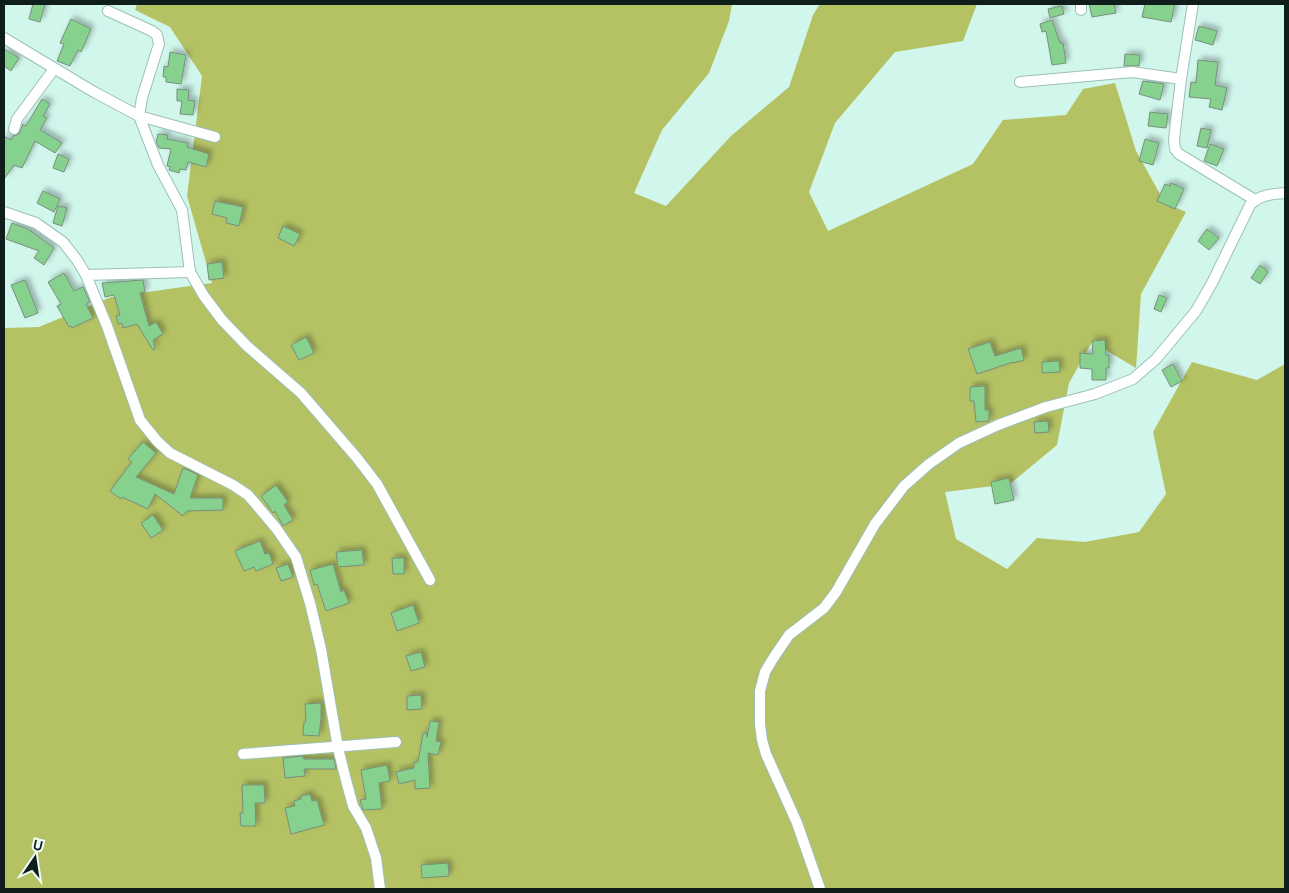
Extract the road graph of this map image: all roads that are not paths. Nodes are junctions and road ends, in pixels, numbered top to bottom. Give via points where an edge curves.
1 (1193, 4) edge
2 (108, 11) dead end
3 (4, 38) edge
4 (54, 69) junction
5 (1181, 79) junction
6 (1020, 82) dead end
7 (139, 116) junction
8 (14, 129) dead end
9 (216, 137) dead end
10 (1285, 193) edge
11 (1255, 200) junction
12 (4, 212) edge
13 (190, 272) junction
14 (86, 275) junction
15 (430, 580) dead end
16 (396, 742) dead end
17 (338, 748) junction
18 (243, 754) dead end
19 (380, 889) edge
20 (820, 889) edge

1 - 5 street
2 - 7 street via 152,31 159,39
3 - 4 street
4 - 7 street
4 - 8 street via 17,119
5 - 6 street via 1132,72
5 - 11 street via 1175,149
7 - 9 street
7 - 13 street via 158,165 182,210
10 - 11 street
11 - 20 street via 1196,311 1156,359 1132,379 998,425 959,443 929,464 904,486 875,524 824,608 789,635 774,657 760,690 762,740 797,823
12 - 14 street via 36,224 63,242
13 - 14 street
13 - 15 street via 222,320 301,393 357,458 377,484
14 - 17 street via 140,420 170,453 248,495 296,557 321,649
16 - 17 street
17 - 18 street
17 - 19 street via 353,806 366,828 376,858

